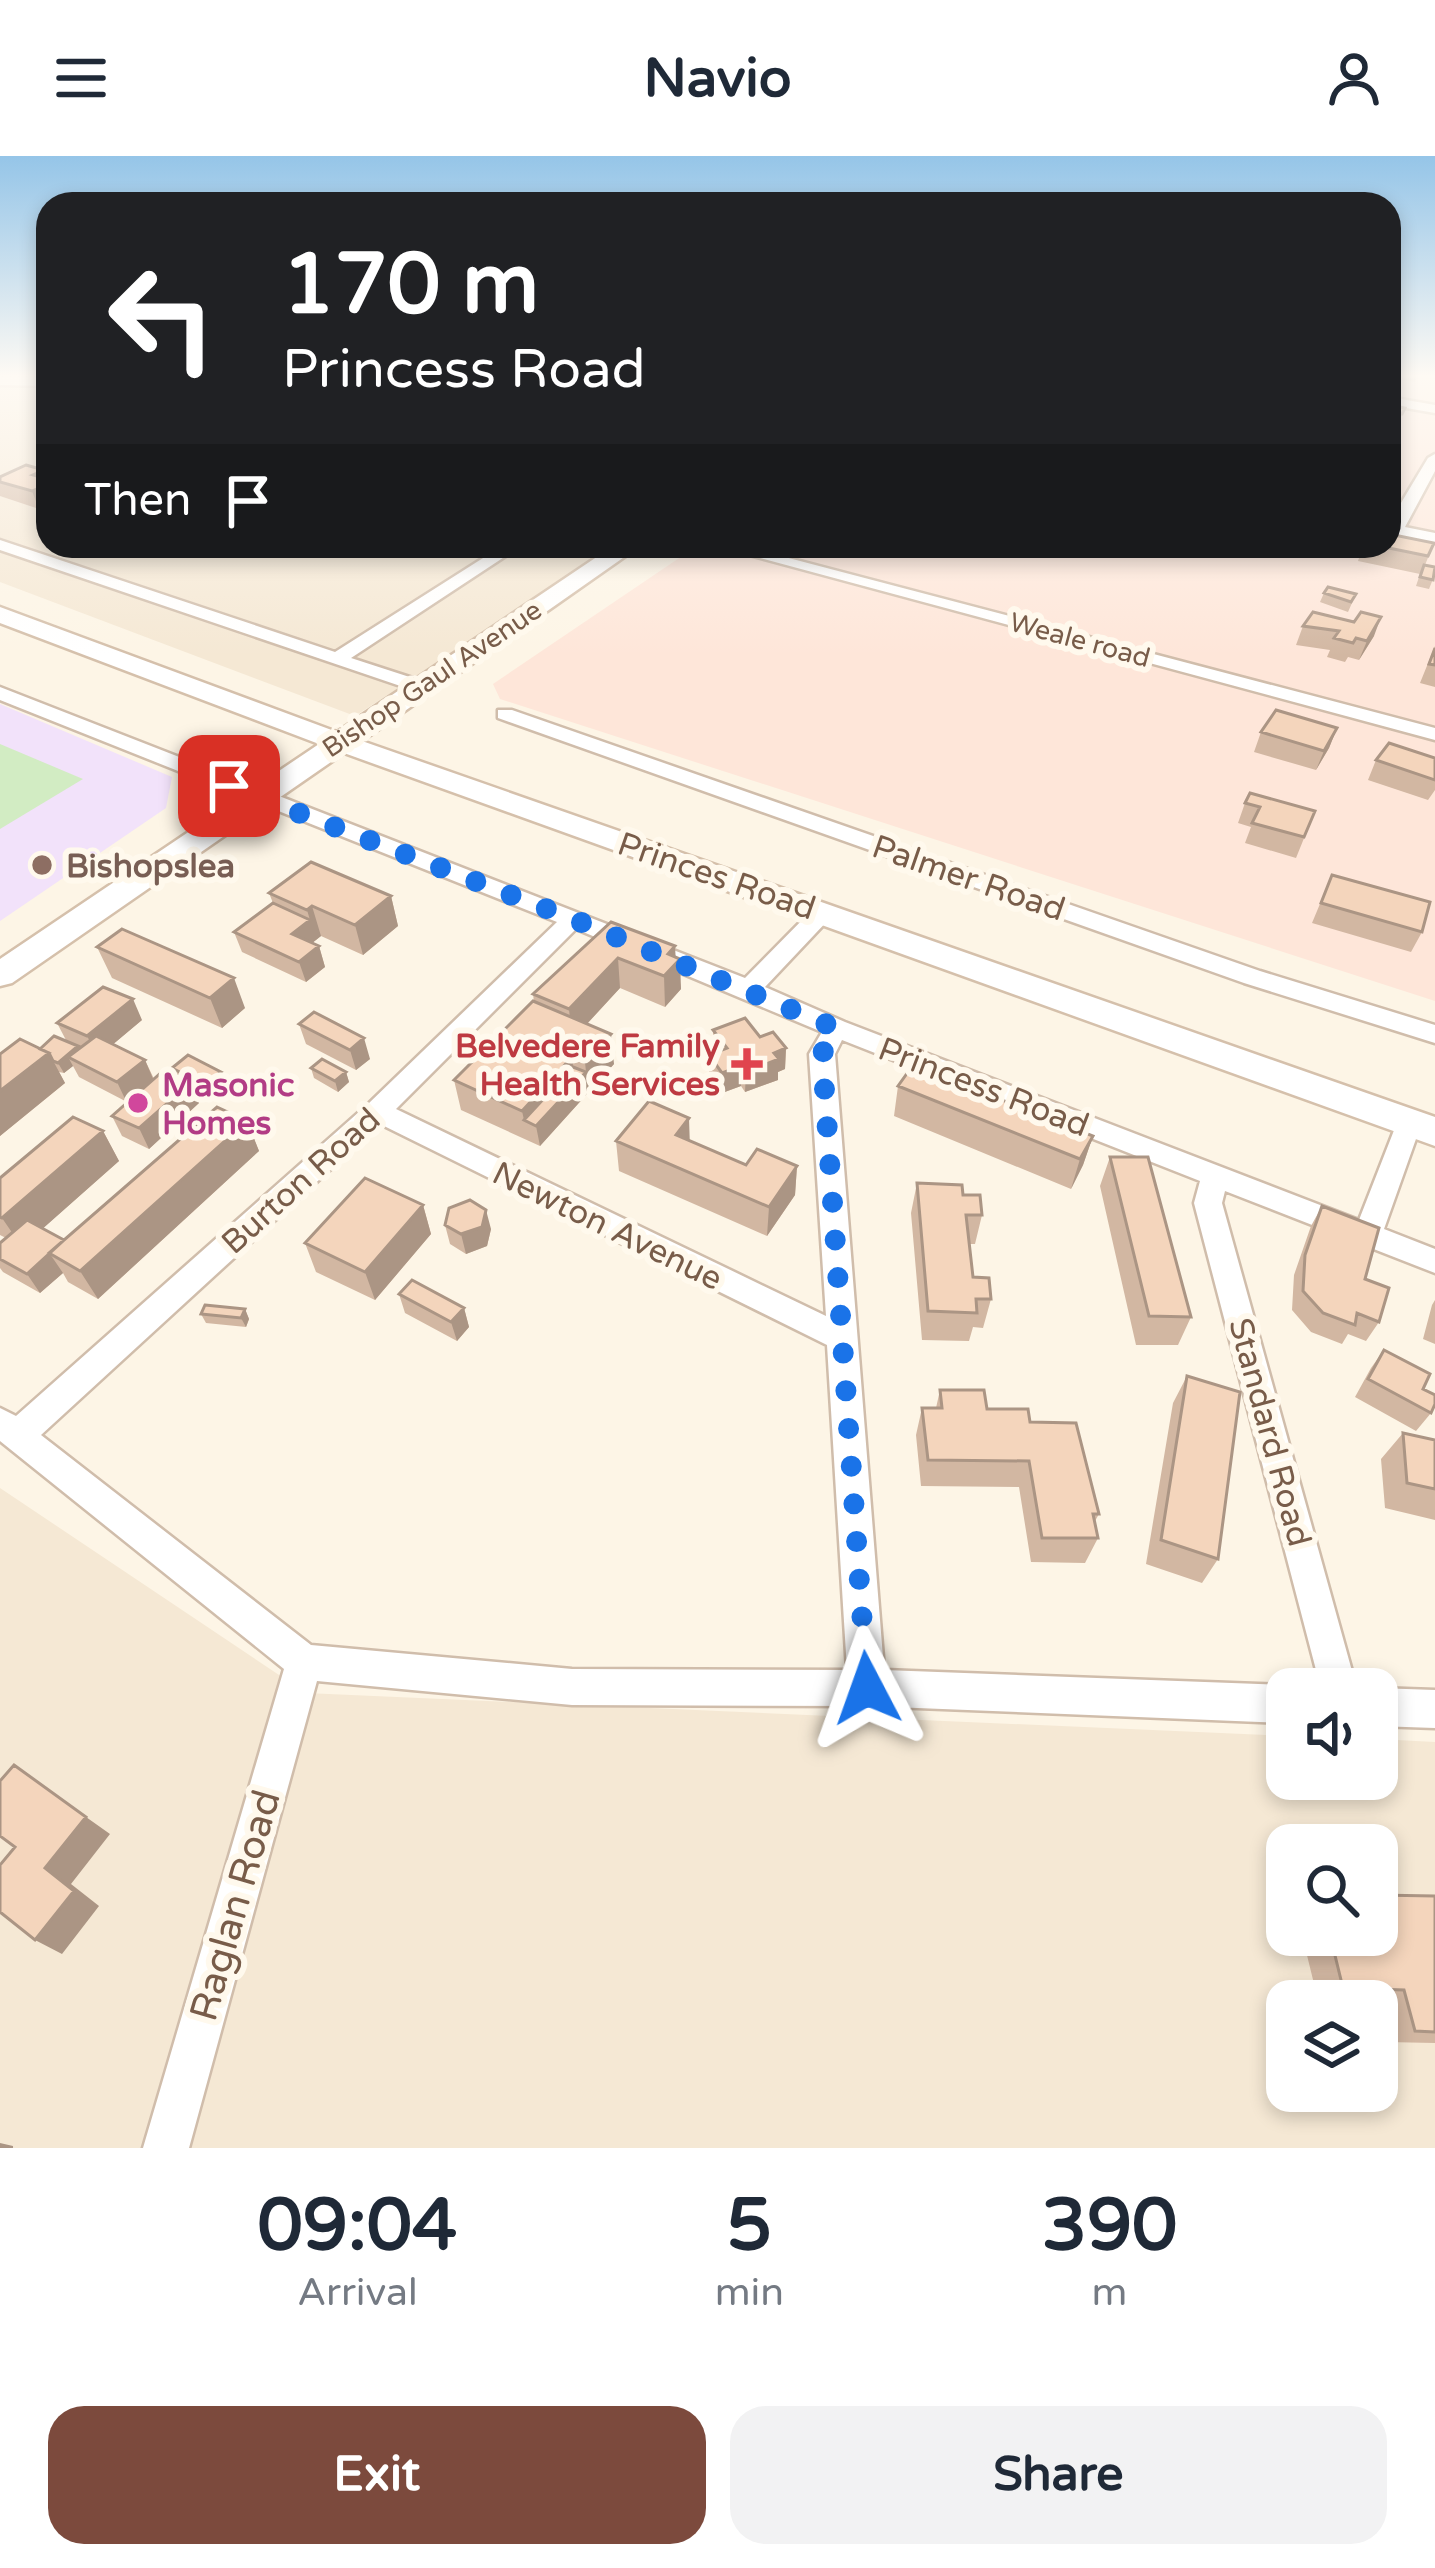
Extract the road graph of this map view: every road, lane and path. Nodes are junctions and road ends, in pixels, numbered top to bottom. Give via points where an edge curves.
1 (1428, 470) edge
2 (1401, 514) edge
3 (1401, 531) edge
4 (1435, 538) edge
5 (0, 545) edge
6 (36, 557) edge
7 (39, 558) edge
8 (494, 558) edge
9 (610, 558) edge
10 (769, 558) edge
11 (0, 614) edge
12 (340, 657) junction
13 (421, 687) junction
14 (0, 693) edge
15 (505, 714) dead end
16 (1435, 734) edge
17 (339, 742) junction
18 (257, 797) junction
19 (823, 912) junction
20 (573, 919) junction
21 (0, 975) edge
22 (749, 989) junction
23 (836, 1028) junction
24 (1435, 1034) edge
25 (377, 1111) junction
26 (1422, 1127) edge
27 (1215, 1176) junction
28 (1368, 1234) junction
29 (1435, 1261) edge
30 (840, 1337) junction
31 (10, 1428) edge
32 (304, 1662) junction
33 (1334, 1668) edge
34 (867, 1688) junction
35 (1266, 1703) edge
36 (1398, 1707) edge
37 (1435, 1708) edge
38 (166, 2148) edge

1 - 2 street
3 - 4 street
5 - 6 street
7 - 12 street
8 - 12 street, Bishop Gaul Avenue
9 - 13 main road, Bishop Gaul Avenue
10 - 16 street, Weale road
11 - 17 main road, Princes Road
12 - 13 street
13 - 17 main road, Bishop Gaul Avenue
14 - 18 street, Princess Road
15 - 24 street, Palmer Road
17 - 18 main road, Bishop Gaul Avenue
17 - 19 main road, Princes Road
18 - 20 street, Princess Road
18 - 21 main road, Bishop Gaul Avenue
19 - 22 street
19 - 26 main road, Princes Road
20 - 22 street, Princess Road
20 - 25 street, Burton Road
22 - 23 street, Princess Road
23 - 27 street, Princess Road
23 - 30 street via 822,1054
25 - 30 street, Newton Avenue
25 - 31 street, Burton Road
26 - 28 street
27 - 28 street, Princess Road
27 - 33 street, Standard Road via 1208,1203
28 - 29 street, Princess Road
30 - 34 street
31 - 32 street
32 - 34 street via 572,1688
32 - 38 street, Raglan Road
34 - 35 street
36 - 37 street

